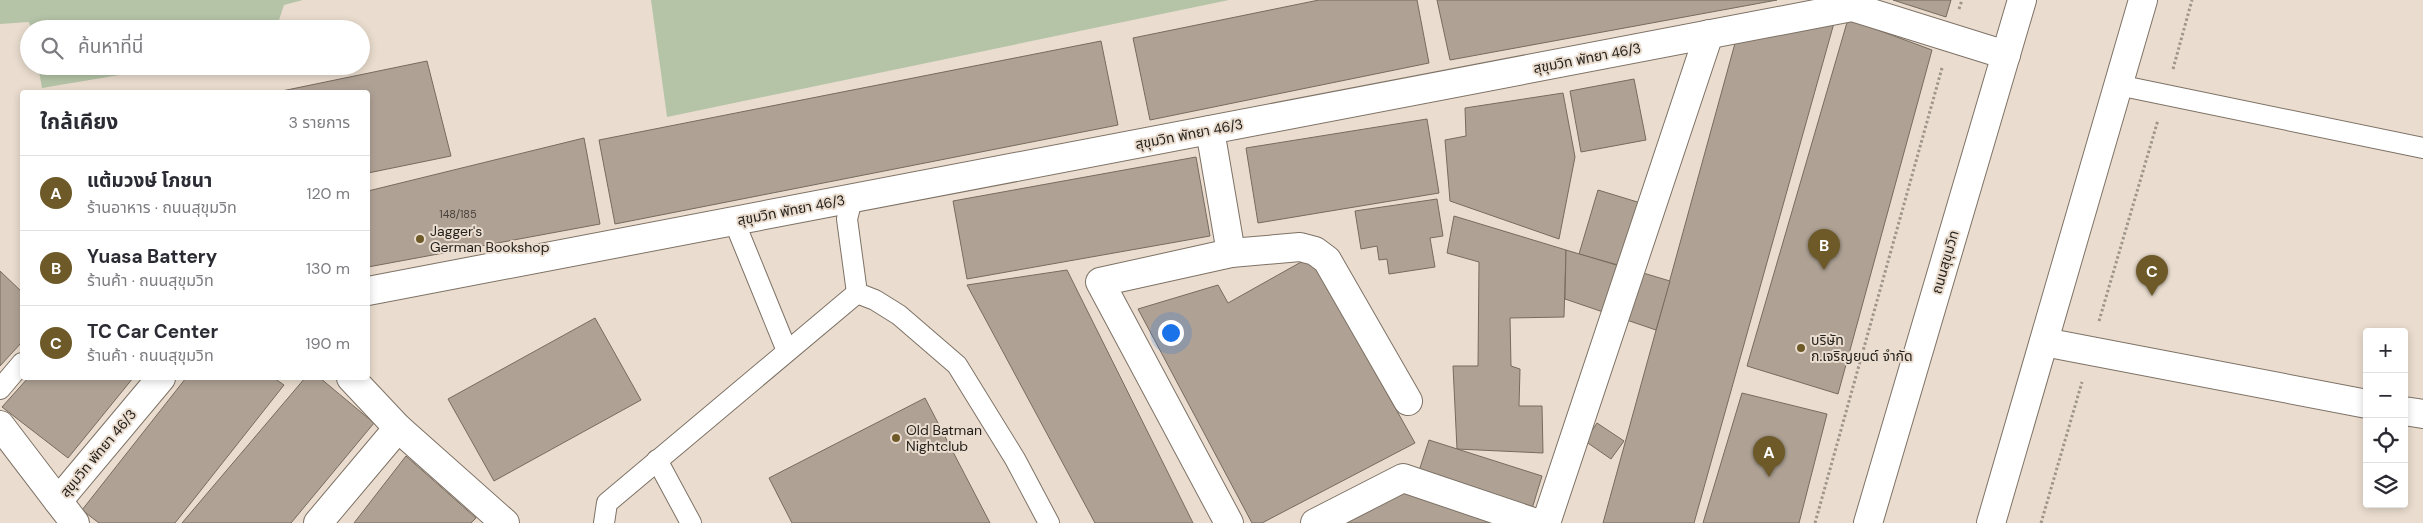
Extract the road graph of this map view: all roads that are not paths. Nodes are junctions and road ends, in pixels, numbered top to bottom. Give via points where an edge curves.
1 (2022, 0) edge
2 (2143, 0) edge
3 (1709, 34) junction
4 (2006, 55) junction
5 (2118, 85) junction
6 (1210, 130) junction
7 (2423, 148) edge
8 (852, 198) junction
9 (734, 221) junction
10 (1230, 253) junction
11 (370, 291) edge
12 (857, 293) junction
13 (2044, 342) junction
14 (788, 351) junction
15 (20, 365) edge
16 (159, 380) edge
17 (353, 380) edge
18 (0, 388) edge
19 (1408, 400) dead end
20 (2363, 403) edge
21 (2408, 412) edge
22 (2423, 414) edge
23 (0, 425) edge
24 (398, 428) junction
25 (657, 460) junction
26 (58, 501) junction
27 (75, 523) edge
28 (318, 523) edge
29 (505, 523) edge
30 (604, 523) edge
31 (691, 523) edge
32 (1049, 523) edge
33 (1229, 523) edge
34 (1315, 523) edge
35 (1536, 523) edge
36 (1546, 523) edge
37 (1868, 523) edge
38 (1991, 523) edge

1 - 4 main road, ถนนสุขุมวิท
2 - 5 main road
3 - 4 main road, สุขุมวิท พัทยา 46/3 via 1852,7
3 - 6 main road, สุขุมวิท พัทยา 46/3
3 - 36 main road
4 - 37 main road, ถนนสุขุมวิท
5 - 7 lane
5 - 13 main road
6 - 8 main road, สุขุมวิท พัทยา 46/3
6 - 10 main road
8 - 9 main road, สุขุมวิท พัทยา 46/3
8 - 12 lane via 847,219
9 - 11 main road, สุขุมวิท พัทยา 46/3
9 - 14 lane
10 - 19 main road via 1300,247 1315,251 1327,260
10 - 33 main road via 1100,282
12 - 14 lane
12 - 32 lane via 899,315 957,365 1015,459
13 - 20 main road
13 - 38 main road
14 - 25 lane
15 - 18 lane
16 - 26 main road, สุขุมวิท พัทยา 46/3
17 - 24 main road
21 - 22 main road
23 - 26 main road, สุขุมวิท พัทยา 46/3
24 - 28 main road
24 - 29 main road
25 - 30 lane via 607,503
25 - 31 lane
26 - 27 main road
34 - 35 main road via 1403,478

